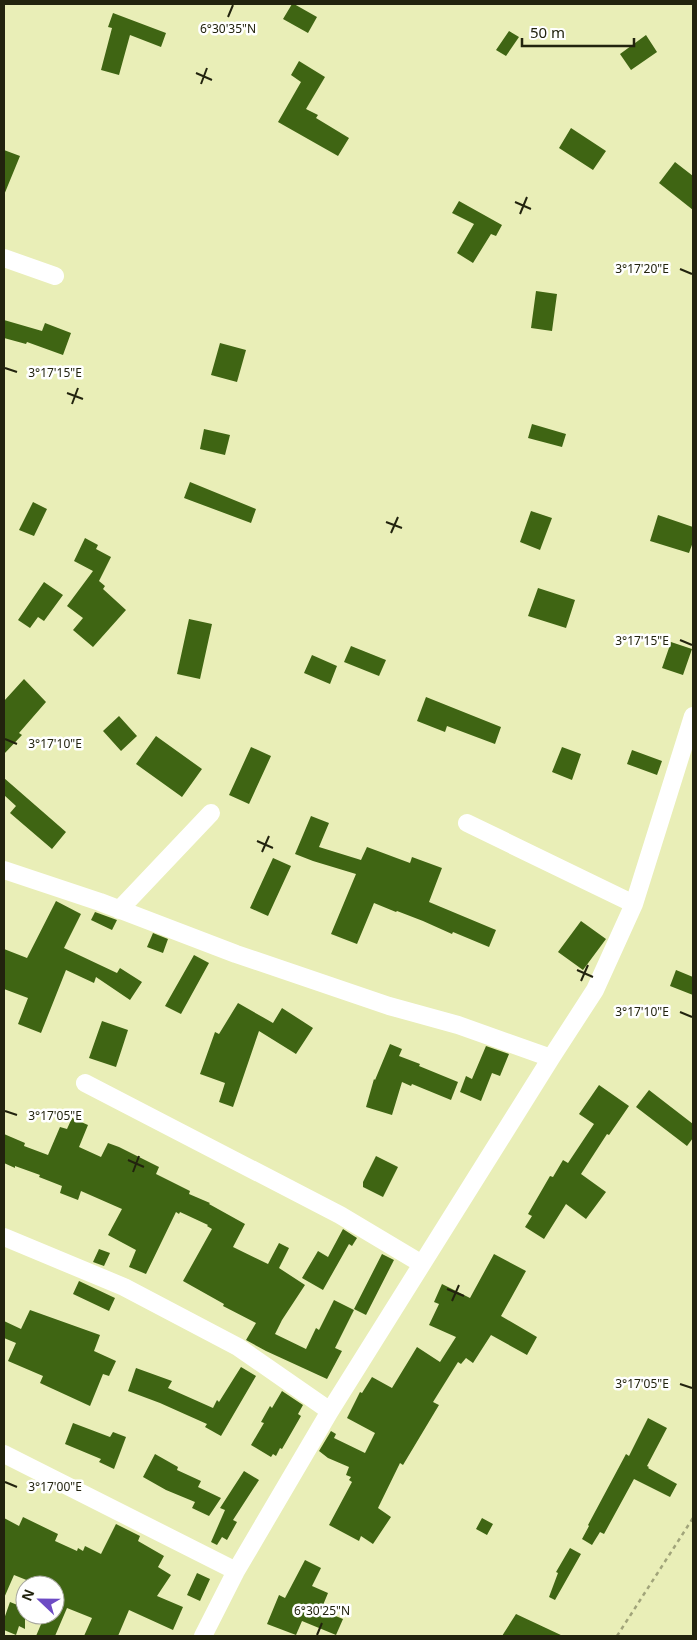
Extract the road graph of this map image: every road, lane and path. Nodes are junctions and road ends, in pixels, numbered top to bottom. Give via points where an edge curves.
1 (4, 258) edge
2 (55, 276) dead end
3 (693, 716) edge
4 (211, 813) dead end
5 (467, 823) dead end
6 (4, 870) edge
7 (634, 904) junction
8 (119, 910) junction
9 (551, 1058) junction
10 (85, 1083) dead end
11 (4, 1237) edge
12 (422, 1264) junction
13 (330, 1411) junction
14 (4, 1454) edge
15 (693, 1518) edge
16 (236, 1571) junction
17 (203, 1636) edge
18 (617, 1636) edge

1 - 2 street
3 - 7 street
4 - 8 street
5 - 7 street
6 - 8 street
7 - 9 street via 595,990
8 - 9 street via 245,957
9 - 12 street
10 - 12 street via 340,1215
11 - 13 street via 124,1287 238,1347
12 - 13 street
13 - 16 street
14 - 16 street
15 - 18 path
16 - 17 street

